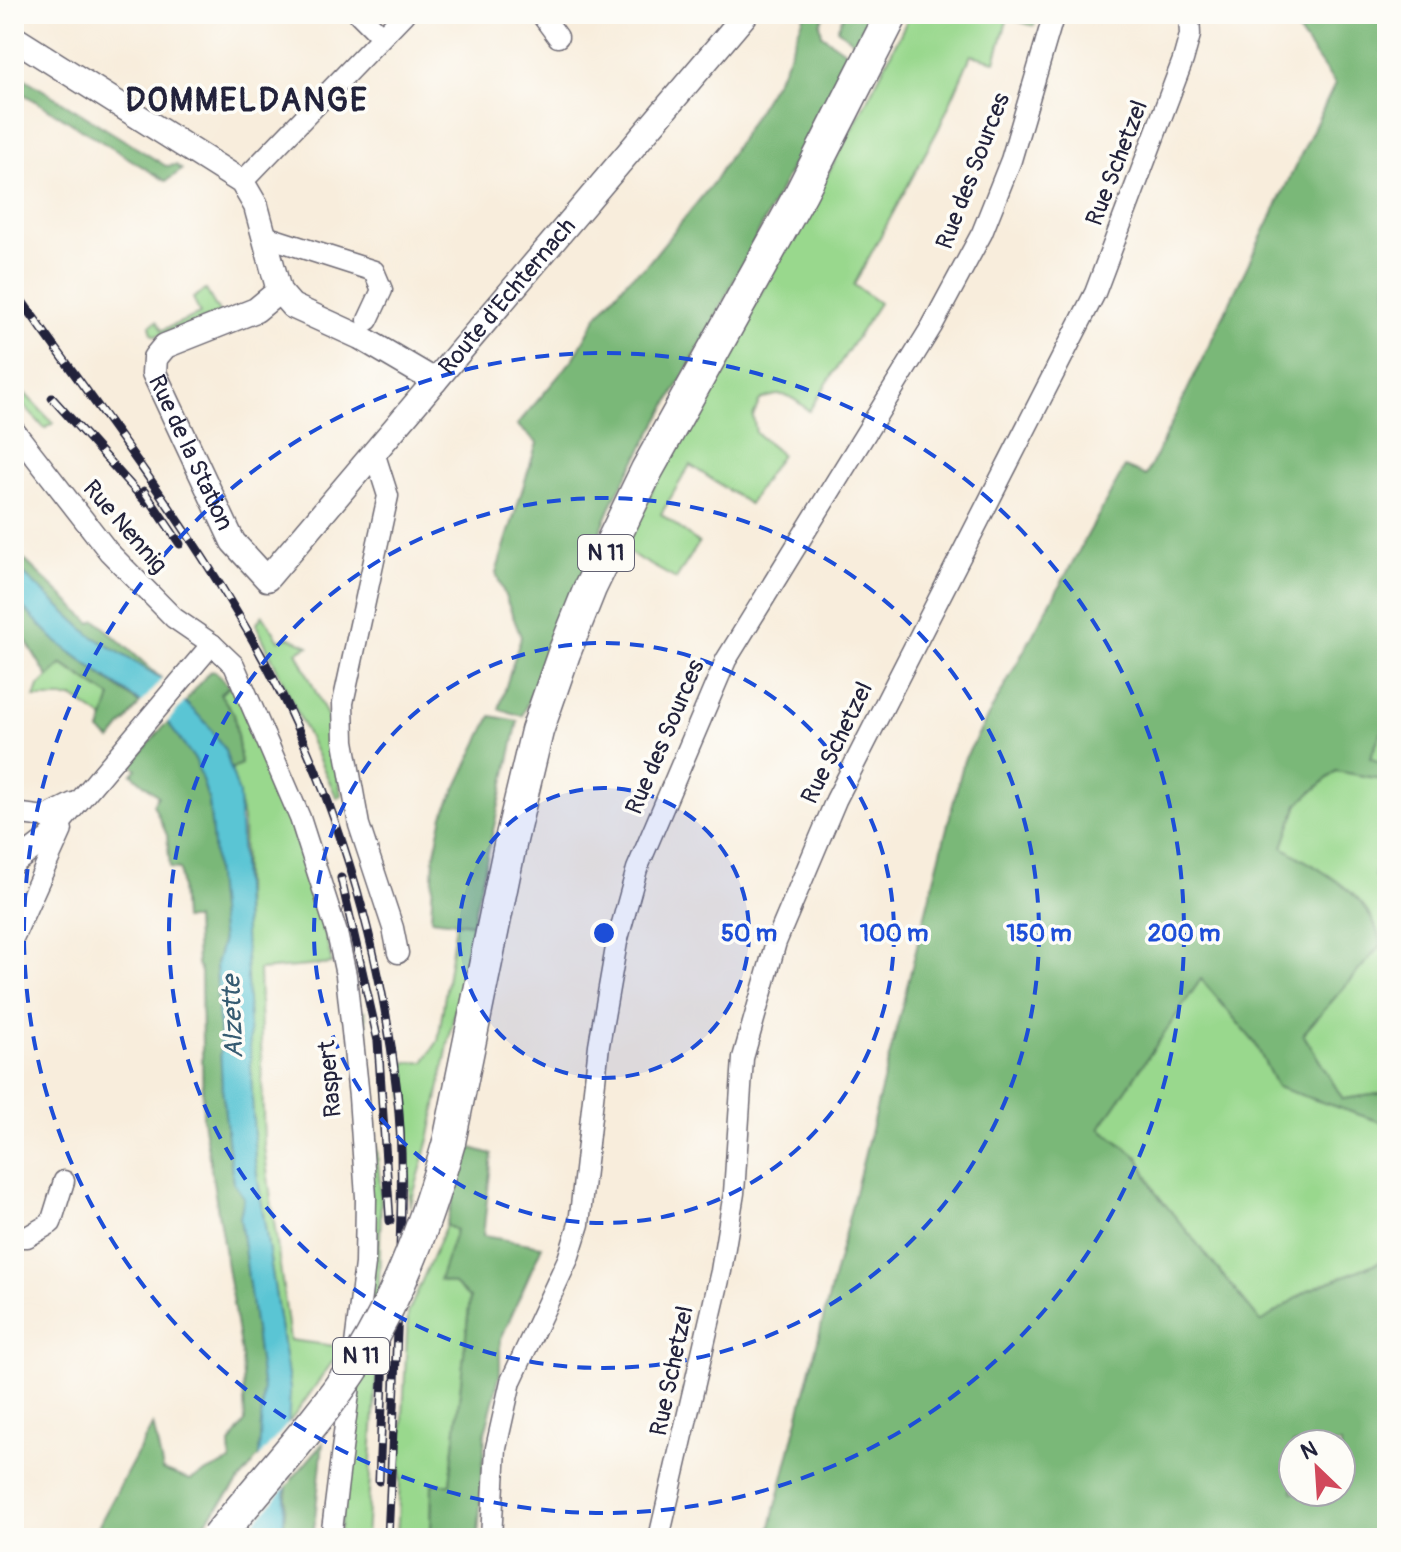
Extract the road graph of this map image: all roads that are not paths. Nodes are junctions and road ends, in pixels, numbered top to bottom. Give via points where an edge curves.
1 (359, 14) edge
2 (404, 14) edge
3 (541, 14) edge
4 (746, 14) edge
5 (892, 14) edge
6 (1054, 14) edge
7 (1189, 14) edge
8 (381, 36) junction
9 (558, 37) dead end
10 (14, 38) edge
11 (242, 182) junction
12 (265, 236) junction
13 (279, 291) junction
14 (368, 320) dead end
15 (435, 381) junction
16 (14, 430) edge
17 (374, 452) junction
18 (267, 579) joint
19 (206, 651) junction
20 (77, 804) junction
21 (14, 813) edge
22 (14, 864) edge
23 (14, 936) edge
24 (398, 953) dead end
25 (64, 1181) dead end
26 (14, 1237) edge
27 (217, 1538) edge
28 (331, 1538) edge
29 (491, 1538) edge
30 (659, 1538) edge

1 - 8 street
2 - 8 street
3 - 9 street
4 - 15 street, Route d'Echternach
5 - 27 main road, N 11, bridge via 801,193 647,470 564,653 537,731 449,1142 420,1237 379,1324 314,1421
6 - 29 street, Rue des Sources via 1011,160 982,233 932,326 726,660 637,869 617,942 599,1045 579,1224 511,1381 496,1448
7 - 30 street, Rue Schetzel via 1183,60 1095,293 836,800 776,942 743,1058 734,1193 721,1271
8 - 11 street
10 - 11 street
11 - 12 street
12 - 13 street
12 - 14 street via 374,271 382,290
13 - 15 street via 301,311 360,337
13 - 18 street, Rue de la Station via 256,310 165,346 155,358 154,373 233,542
15 - 17 street, Route d'Echternach
16 - 19 street, Rue Nennig via 109,552
17 - 18 street, Route d'Echternach
17 - 24 street via 388,496 343,703 344,741 359,825
19 - 20 street
19 - 28 street, Raspert via 234,665 268,736 309,846 346,975 366,1197 365,1264
20 - 21 street via 45,817
20 - 22 street via 48,838
20 - 23 street
25 - 26 street via 51,1223 27,1237

